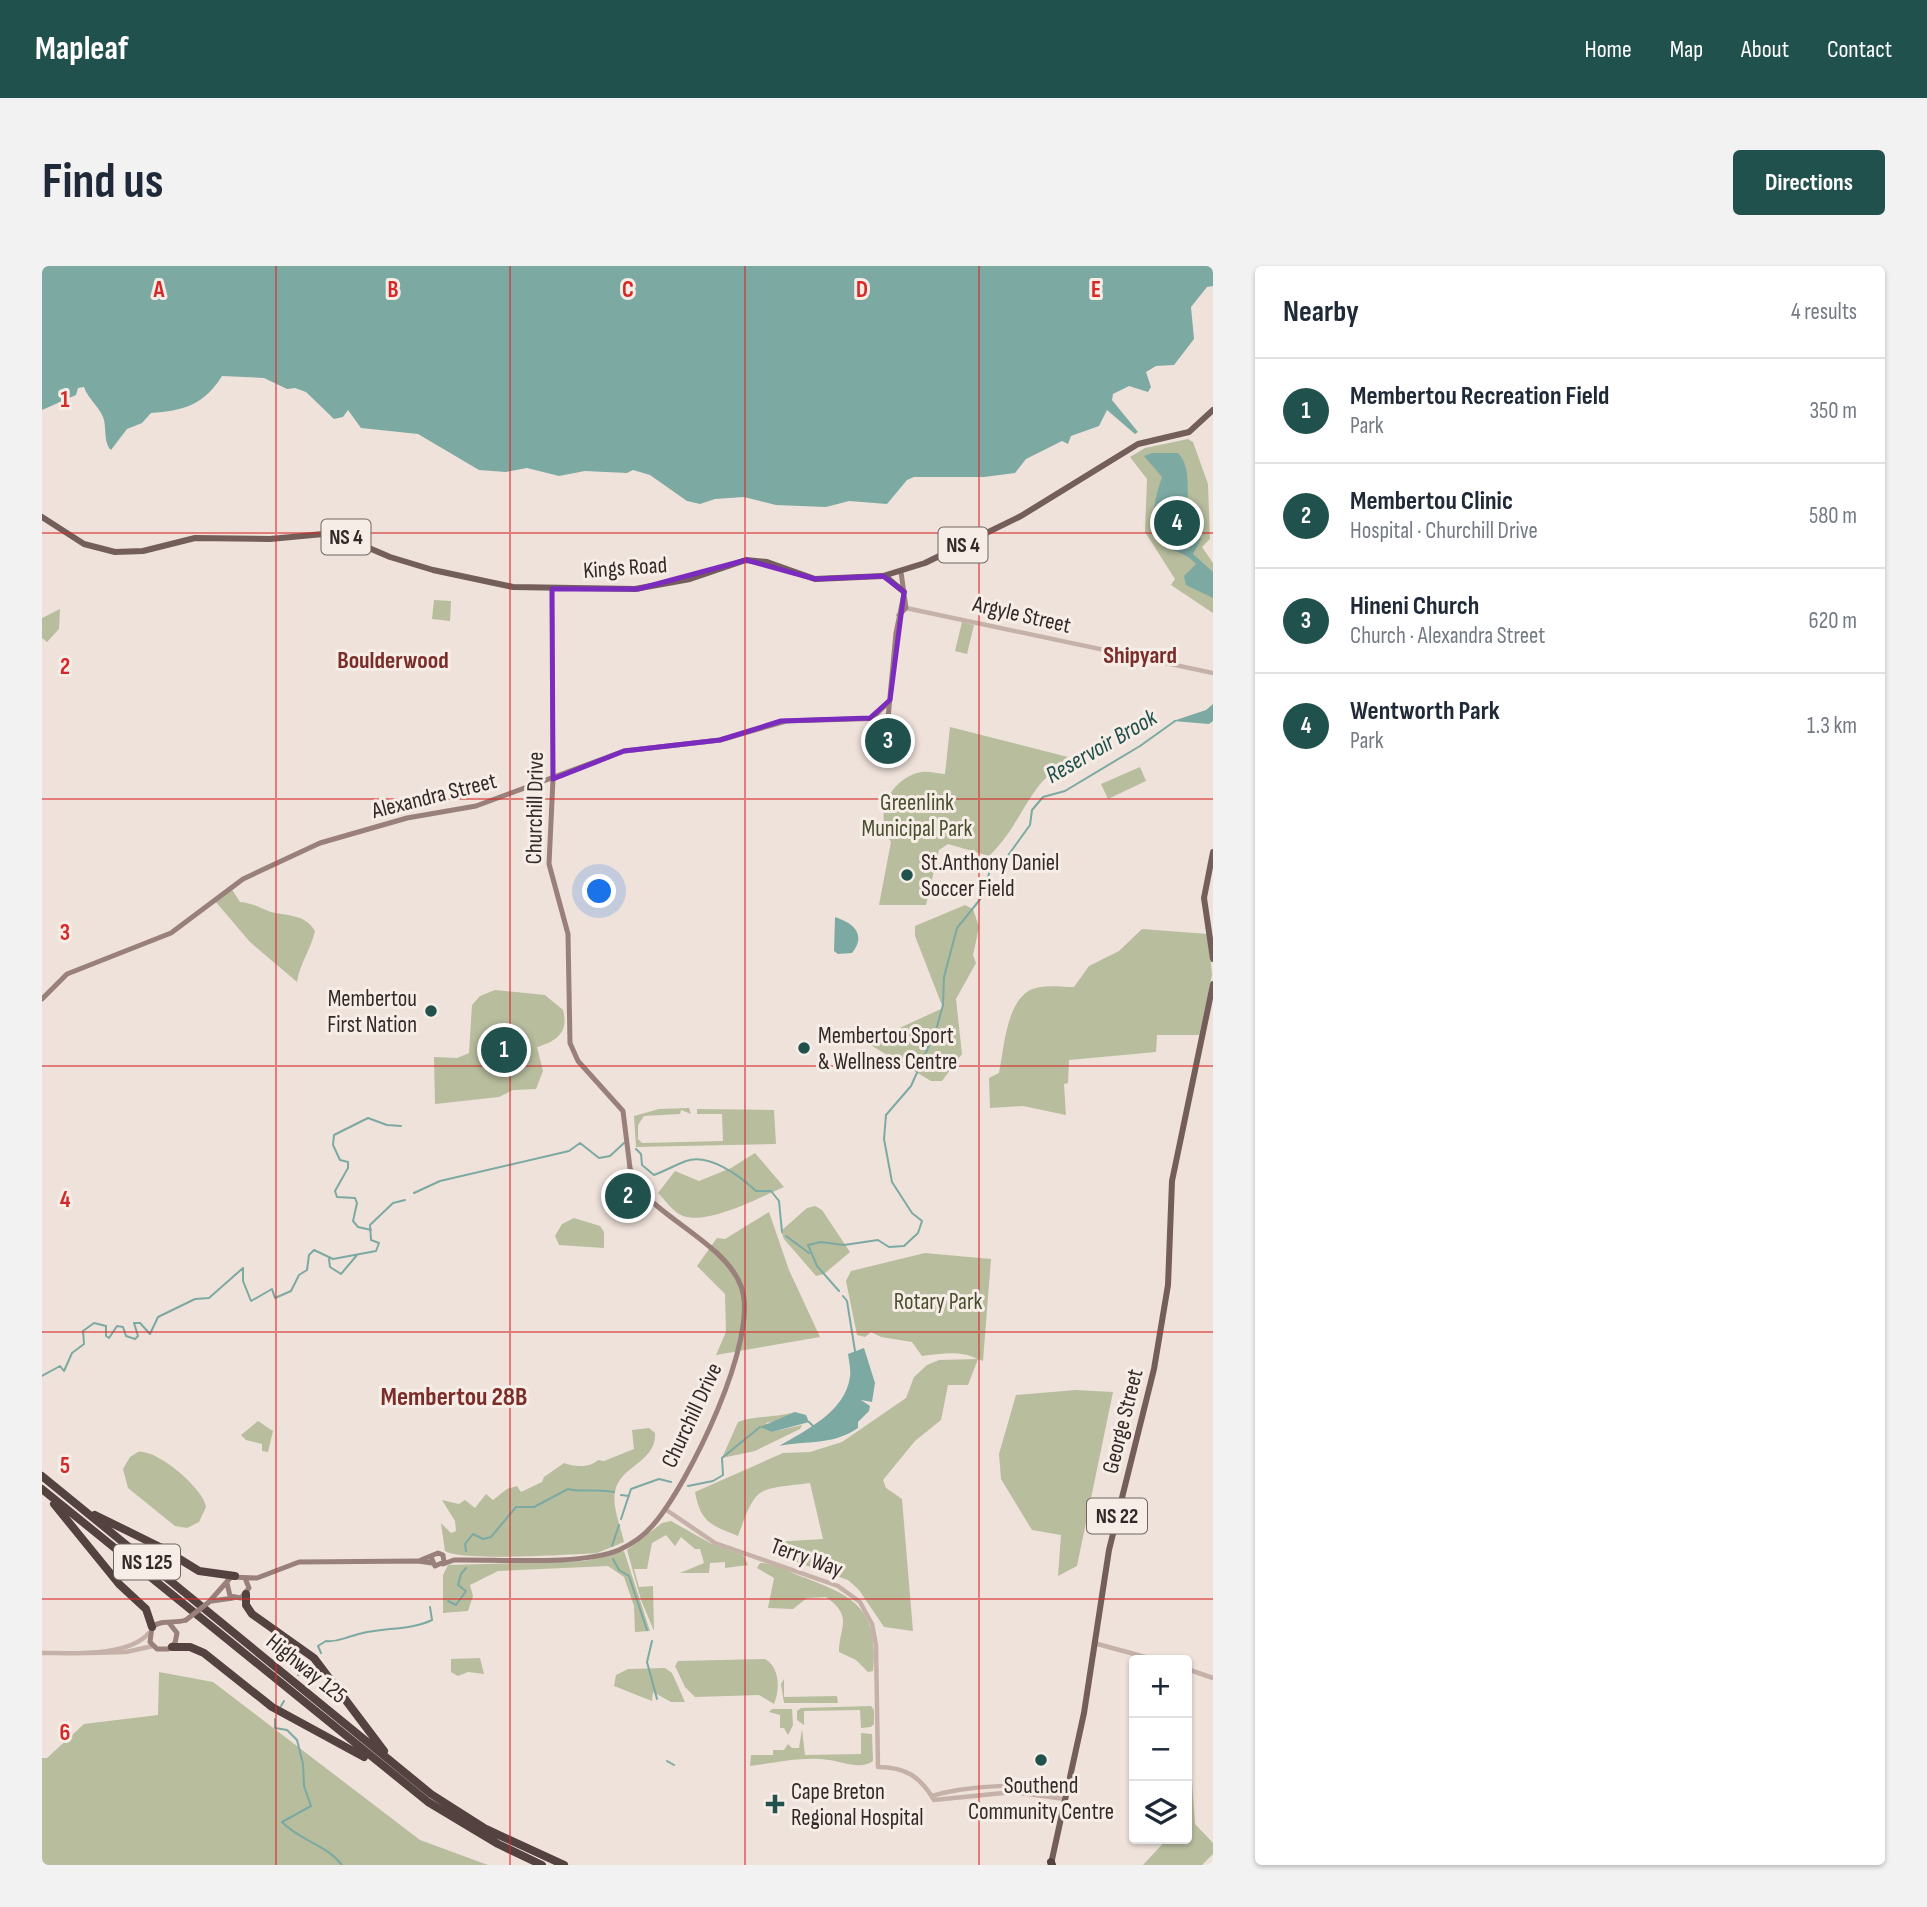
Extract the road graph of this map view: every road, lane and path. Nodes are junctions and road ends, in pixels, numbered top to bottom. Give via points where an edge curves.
1 (1213, 410) edge
2 (42, 517) edge
3 (901, 572) junction
4 (883, 576) junction
5 (552, 589) junction
6 (904, 593) junction
7 (906, 608) junction
8 (899, 615) junction
9 (1213, 673) edge
10 (890, 699) junction
11 (870, 718) junction
12 (553, 779) junction
13 (1213, 852) edge
14 (1213, 959) edge
15 (1213, 984) edge
16 (42, 999) edge
17 (42, 1476) edge
18 (42, 1490) edge
19 (82, 1508) junction
20 (665, 1509) junction
21 (443, 1555) junction
22 (431, 1560) junction
23 (454, 1560) junction
24 (443, 1564) junction
25 (270, 1572) junction
26 (238, 1576) junction
27 (227, 1583) junction
28 (247, 1593) junction
29 (233, 1598) junction
30 (209, 1602) junction
31 (186, 1620) junction
32 (170, 1624) junction
33 (150, 1630) junction
34 (177, 1633) junction
35 (1094, 1643) junction
36 (153, 1646) junction
37 (172, 1647) junction
38 (78, 1652) junction
39 (42, 1653) edge
40 (1138, 1655) edge
41 (1192, 1671) edge
42 (1212, 1677) edge
43 (410, 1782) junction
44 (1069, 1782) junction
45 (1052, 1791) junction
46 (933, 1798) junction
47 (1063, 1799) junction
48 (1051, 1864) edge
49 (542, 1865) edge
50 (564, 1865) edge

1 - 3 main road, Kings Road / NS 4 via 1189,432 1138,444 1021,516
2 - 5 main road, Kings Road / NS 4 via 83,543 115,552 143,551 195,538 266,540 334,533 438,572 513,587
3 - 4 main road, Kings Road / NS 4
3 - 6 main road
4 - 5 main road, Kings Road / NS 4 via 815,579 767,562 746,560 690,579 638,589
4 - 6 main road
5 - 12 street, Churchill Drive
6 - 7 main road
6 - 8 main road
7 - 8 main road
7 - 9 street, Argyle Street
8 - 10 main road
10 - 11 main road
10 - 11 main road via 888,718
11 - 12 main road, Alexandra Street via 786,721 720,740 640,747
12 - 16 main road, Alexandra Street via 476,806 407,818 297,852 243,879 172,933 67,974
12 - 20 main road, Churchill Drive via 550,864 568,934 572,1051 623,1109 630,1168 638,1187 727,1264 745,1298 744,1324 725,1394
13 - 14 main road via 1204,898
15 - 35 main road, George Street / NS 22 via 1172,1180 1168,1285 1154,1368 1118,1509
17 - 19 highway, Highway 125 / NS 125
18 - 33 highway via 119,1584 146,1609
18 - 43 highway, Highway 125 / NS 125
19 - 26 highway via 199,1571
19 - 43 highway, Highway 125 / NS 125
20 - 23 main road, Churchill Drive via 640,1537 606,1554
20 - 46 street, Terry Way via 715,1543 838,1586 860,1602 876,1639 878,1767 911,1773
21 - 22 main road via 436,1553
21 - 23 main road, Churchill Drive
21 - 24 main road
22 - 24 main road
22 - 25 main road via 299,1562
23 - 24 main road, Churchill Drive
25 - 26 main road via 254,1578
25 - 28 main road
26 - 27 main road
26 - 28 main road via 248,1582
27 - 29 main road via 226,1590
27 - 30 main road
28 - 29 main road
28 - 43 highway via 246,1605 252,1614 314,1658
29 - 30 main road
30 - 31 main road, bridge
31 - 32 main road
31 - 34 main road
32 - 33 main road via 162,1622
32 - 34 main road
33 - 36 main road
33 - 38 street via 140,1642 125,1649
34 - 37 main road
35 - 40 street
35 - 44 main road, George Street / NS 22
36 - 37 main road via 162,1650
36 - 38 street via 126,1652
37 - 43 highway via 204,1653 272,1707
38 - 39 street
41 - 42 street
43 - 49 highway, Highway 125 / NS 125 via 480,1834
43 - 50 highway, Highway 125 / NS 125 via 486,1829
44 - 45 street
44 - 47 main road, George Street / NS 22
45 - 46 street via 1009,1787 946,1792
45 - 47 street
46 - 47 street via 1013,1792
47 - 48 main road, George Street / NS 22

